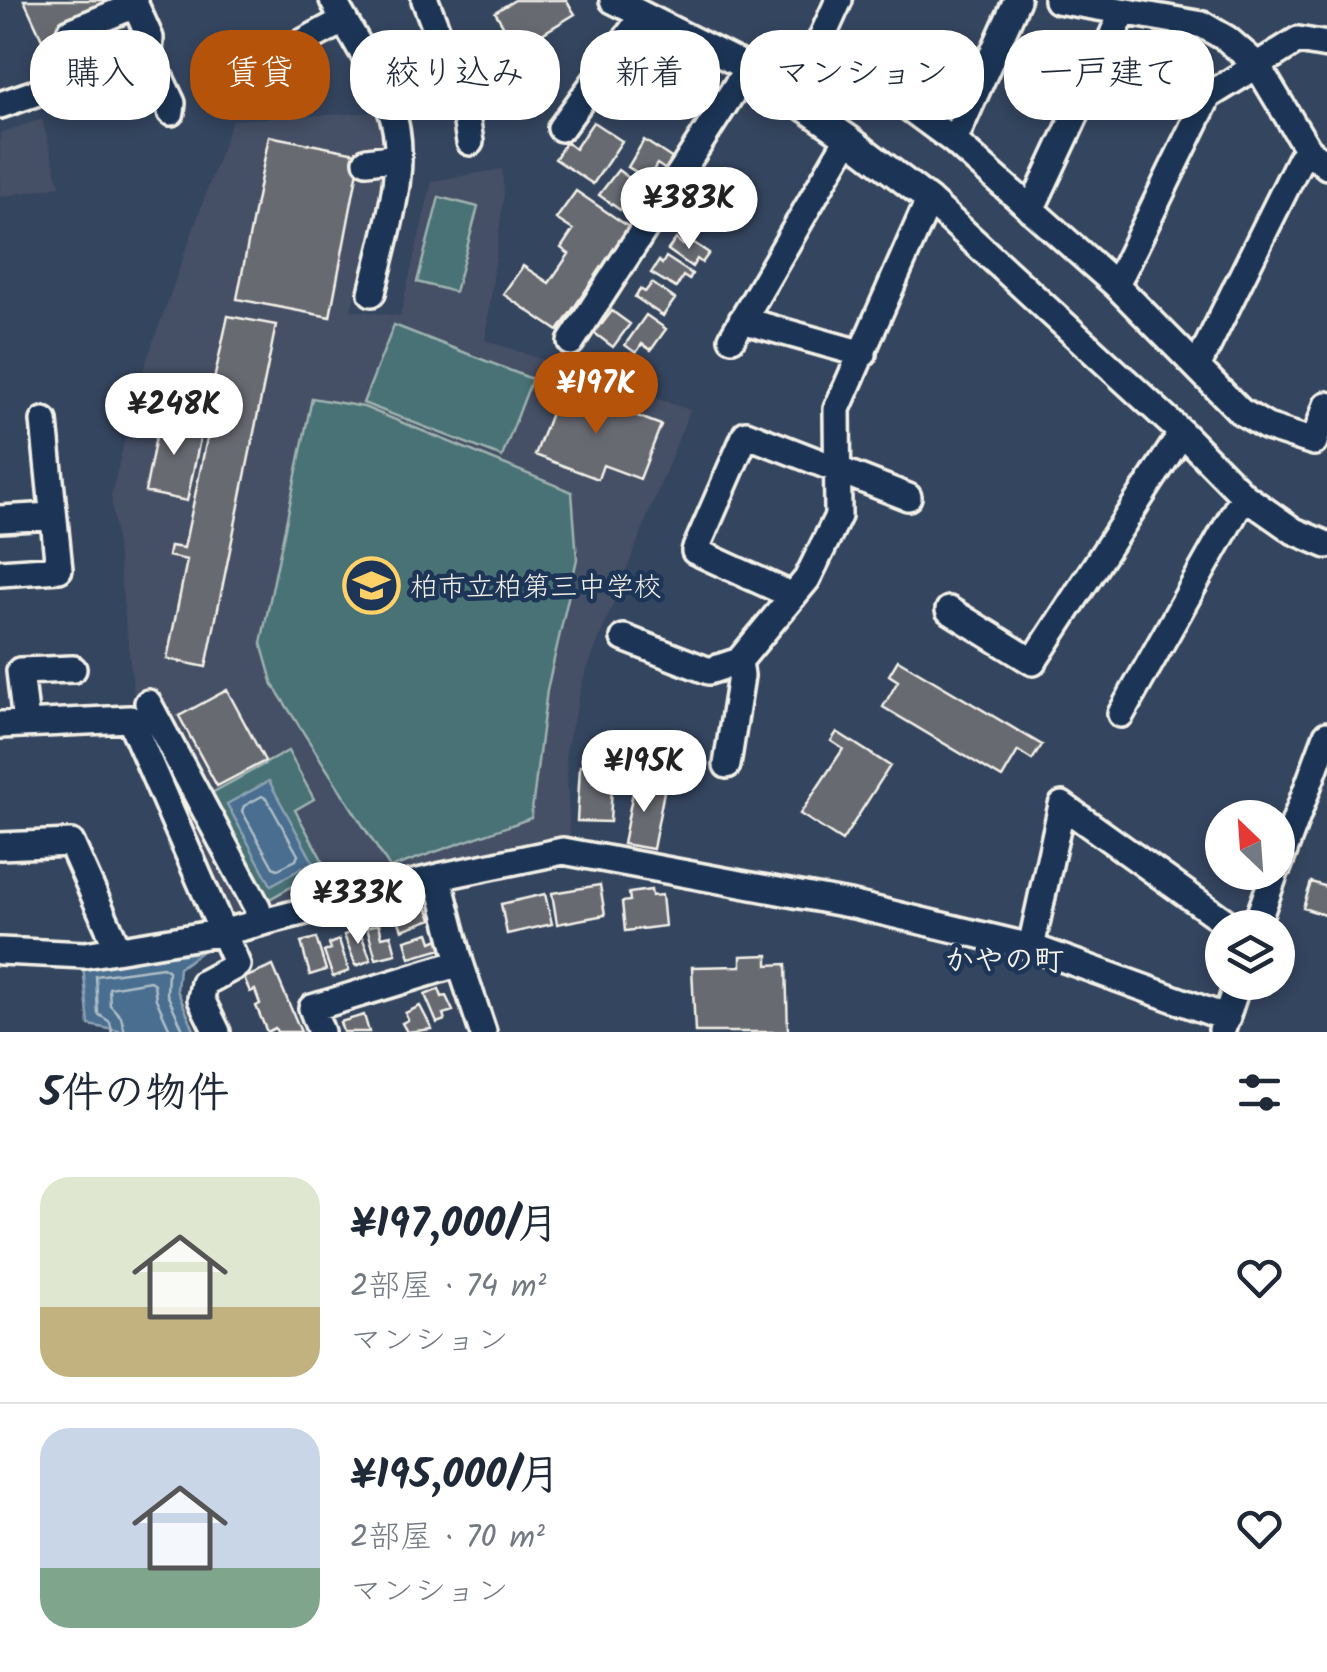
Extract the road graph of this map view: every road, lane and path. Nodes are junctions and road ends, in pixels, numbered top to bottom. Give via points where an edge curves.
1 (424, 0) edge
2 (613, 0) edge
3 (840, 0) edge
4 (1017, 0) edge
5 (1057, 0) edge
6 (134, 2) edge
7 (338, 10) edge
8 (1123, 12) junction
9 (642, 17) junction
10 (74, 30) edge
11 (146, 30) edge
12 (315, 30) edge
13 (1327, 45) edge
14 (740, 64) edge
15 (1257, 64) junction
16 (740, 80) edge
17 (30, 95) edge
18 (170, 99) edge
19 (0, 106) edge
20 (171, 112) dead end
21 (822, 120) edge
22 (561, 128) dead end
23 (848, 138) junction
24 (954, 141) junction
25 (470, 142) dead end
26 (398, 157) junction
27 (1317, 158) edge
28 (367, 160) dead end
29 (928, 200) junction
30 (1031, 210) junction
31 (1116, 284) junction
32 (372, 293) dead end
33 (571, 342) dead end
34 (863, 354) junction
35 (1198, 366) junction
36 (1327, 405) edge
37 (44, 421) dead end
38 (1182, 433) junction
39 (839, 469) junction
40 (1244, 496) junction
41 (908, 497) dead end
42 (53, 516) junction
43 (0, 519) edge
44 (1327, 545) edge
45 (0, 574) edge
46 (793, 596) junction
47 (949, 610) dead end
48 (624, 638) dead end
49 (739, 661) junction
50 (72, 670) dead end
51 (148, 703) dead end
52 (1120, 714) dead end
53 (13, 724) edge
54 (1327, 735) edge
55 (727, 765) dead end
56 (1295, 820) edge
57 (0, 846) edge
58 (438, 877) junction
59 (1209, 910) edge
60 (260, 922) junction
61 (224, 932) junction
62 (1031, 946) junction
63 (118, 949) junction
64 (0, 951) edge
65 (460, 963) junction
66 (1232, 1000) edge
67 (1224, 1025) edge
68 (217, 1032) edge
69 (322, 1032) edge
70 (483, 1032) edge

1 - 25 street via 463,98
2 - 9 street
3 - 24 street via 820,42
4 - 24 street
5 - 8 street
6 - 10 street
6 - 11 street
7 - 12 street
7 - 26 street via 391,109
8 - 15 street via 1203,26
8 - 30 street
9 - 14 street
9 - 22 street
13 - 15 street via 1298,40
15 - 27 street
15 - 31 street via 1208,96
16 - 33 street
17 - 19 street
18 - 20 street
21 - 23 street
23 - 29 street
23 - 34 street via 737,329
24 - 30 street
26 - 28 street
26 - 32 street
27 - 35 street via 1300,158
29 - 34 street
29 - 38 street
30 - 31 street
31 - 35 street
34 - 39 street via 837,409
35 - 36 street via 1240,410 1314,442
37 - 42 street
38 - 40 street
38 - 47 street via 1032,662
39 - 41 street
39 - 46 street via 838,516
39 - 46 street via 746,434 696,550
40 - 44 street via 1294,532
40 - 52 street
42 - 43 street
42 - 45 street via 59,570
46 - 49 street
48 - 49 street via 709,671
49 - 55 street
50 - 53 street via 20,671
51 - 60 street
53 - 61 street via 130,719
54 - 56 street
57 - 63 street via 70,843
58 - 60 street
58 - 62 street via 562,851
58 - 65 street
59 - 62 street via 1062,805
60 - 61 street
61 - 63 street
61 - 68 street via 236,966 204,983 202,1000
62 - 67 street
63 - 64 street via 85,955
65 - 69 street via 312,1008
65 - 70 street
66 - 67 street

